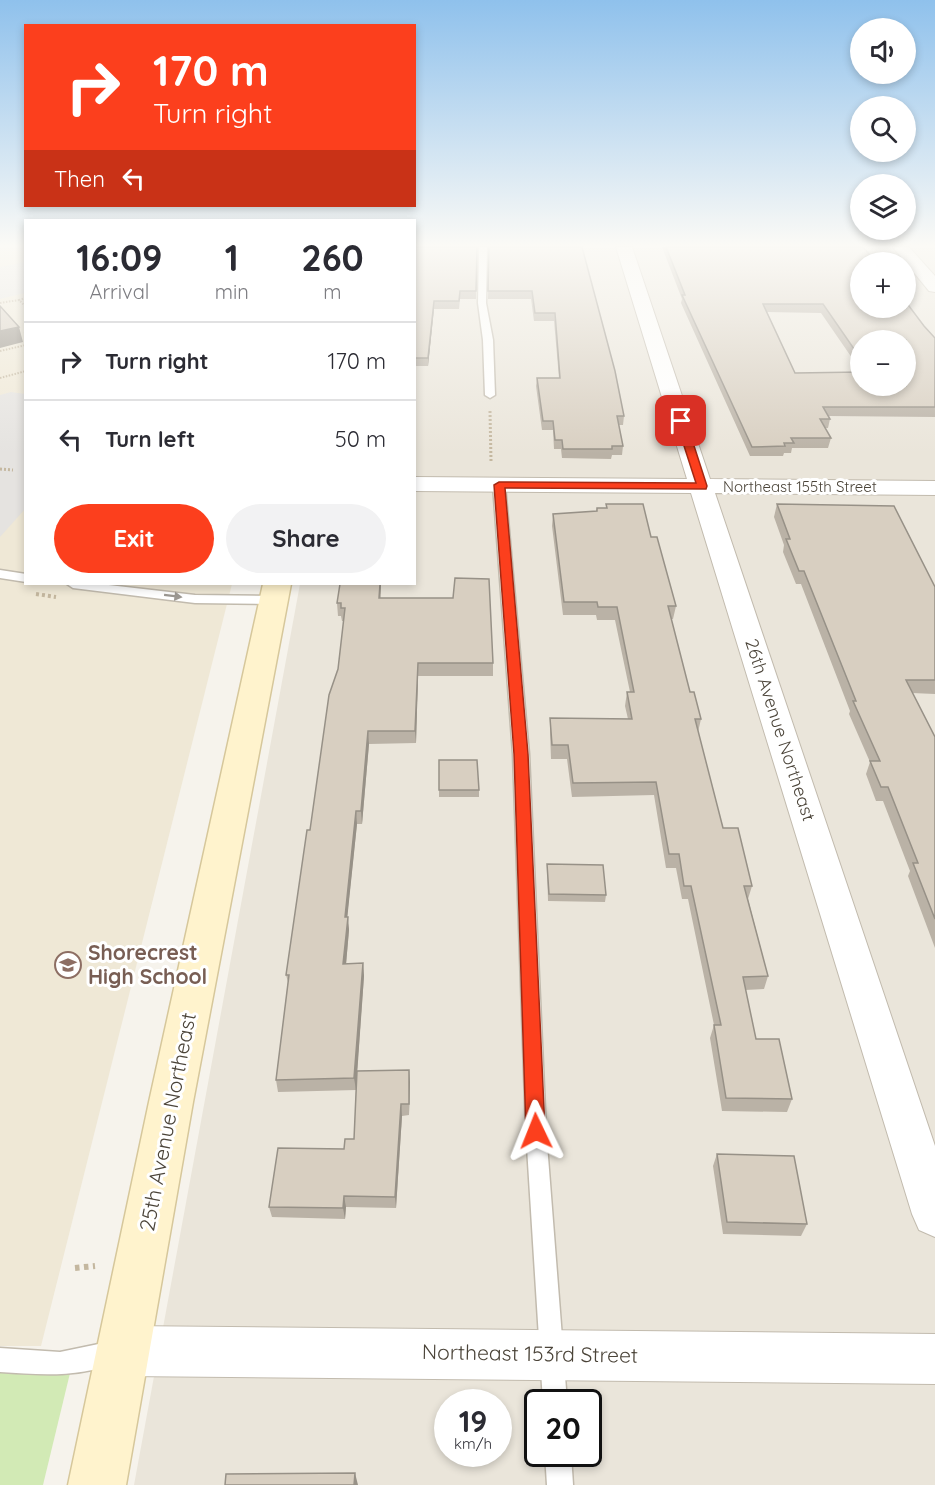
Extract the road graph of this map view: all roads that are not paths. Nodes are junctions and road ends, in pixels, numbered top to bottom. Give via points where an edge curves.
1 (484, 316) edge
2 (647, 316) edge
3 (490, 395) road end
4 (416, 484) edge
5 (495, 485) junction
6 (702, 486) junction
7 (935, 488) edge
8 (0, 574) edge
9 (24, 578) edge
10 (81, 585) edge
11 (275, 592) edge
12 (935, 1214) edge
13 (125, 1350) junction
14 (552, 1355) junction
15 (935, 1359) edge
16 (0, 1360) edge
17 (554, 1389) edge
18 (559, 1467) edge
19 (97, 1485) edge
20 (560, 1485) edge

1 - 3 lane
2 - 6 street, 26th Avenue Northeast
4 - 5 street, Northeast 155th Street
5 - 6 street, Northeast 155th Street
5 - 14 lane via 521,754 536,1131
6 - 7 street, Northeast 155th Street
6 - 12 street, 26th Avenue Northeast
8 - 9 lane
10 -> 11 lane via 195,599
11 - 13 street, 25th Avenue Northeast via 171,1102
13 - 14 street, Northeast 153rd Street
13 - 16 lane via 60,1364
13 - 19 street, 25th Avenue Northeast
14 - 15 street, Northeast 153rd Street
14 - 17 lane
18 - 20 lane

